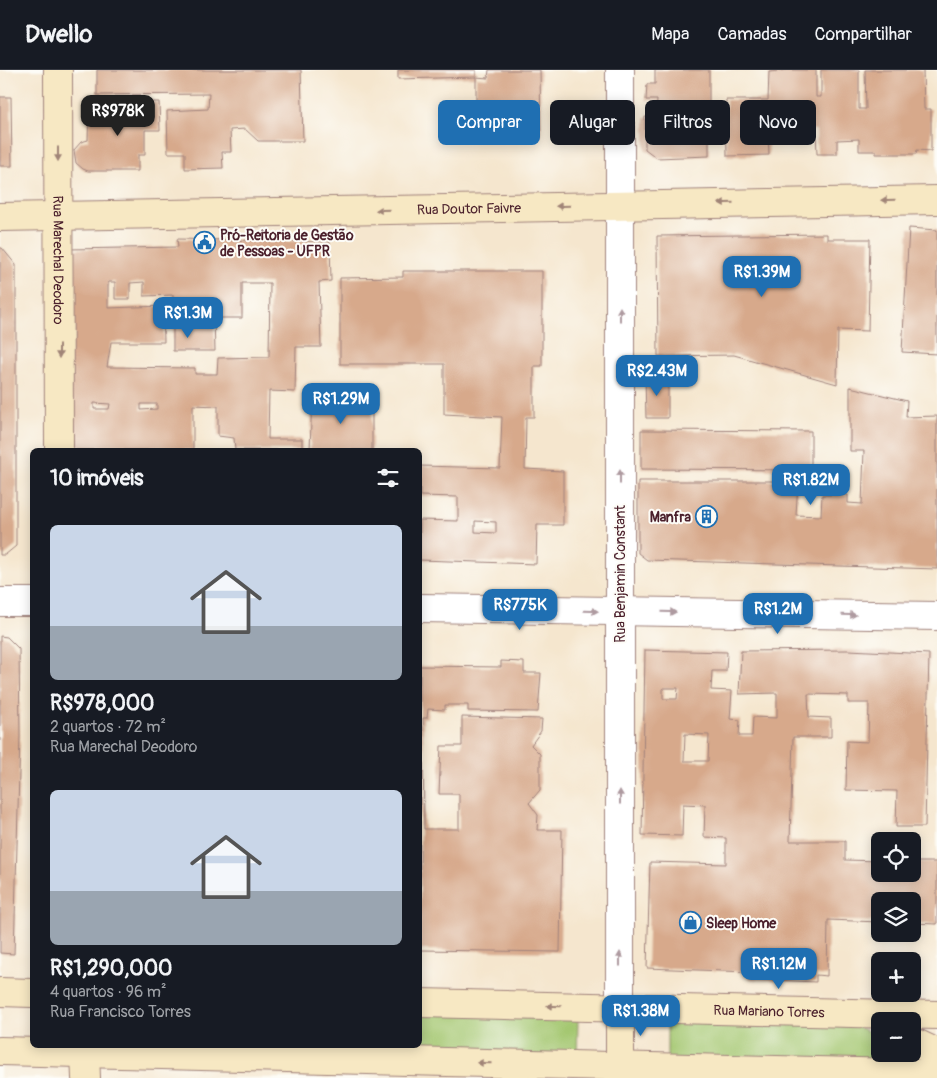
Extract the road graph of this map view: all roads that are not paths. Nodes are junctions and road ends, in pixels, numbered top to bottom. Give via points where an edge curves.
1 (58, 70) edge
2 (620, 70) edge
3 (937, 200) edge
4 (620, 205) junction
5 (0, 216) edge
6 (58, 216) junction
7 (59, 448) edge
8 (0, 602) edge
9 (30, 602) edge
10 (422, 608) edge
11 (620, 612) junction
12 (937, 616) edge
13 (0, 992) edge
14 (30, 993) edge
15 (422, 1003) edge
16 (620, 1008) junction
17 (854, 1013) junction
18 (937, 1015) edge
19 (871, 1022) edge
20 (921, 1045) edge
21 (249, 1048) edge
22 (0, 1051) edge
23 (937, 1053) edge
24 (224, 1056) junction
25 (84, 1059) edge
26 (620, 1072) edge
27 (937, 1074) edge

1 -> 6 main road, Rua Marechal Deodoro
2 - 4 street, Rua Benjamin Constant
3 -> 4 main road, Rua Doutor Faivre
4 -> 6 main road, Rua Doutor Faivre
11 -> 4 street, Rua Benjamin Constant
5 - 6 main road, Rua Doutor Faivre
6 -> 7 main road, Rua Marechal Deodoro
8 - 9 street
10 -> 11 street
11 -> 12 street
16 -> 11 street, Rua Benjamin Constant
13 - 14 main road
16 -> 15 main road, Rua Mariano Torres
16 - 17 main road, Rua Mariano Torres
16 - 26 main road, Rua Benjamin Constant
17 - 18 main road, Rua Mariano Torres
17 - 19 main road
20 - 23 main road
21 - 24 main road
22 - 25 main road
24 - 25 main road
26 -> 24 main road
26 - 27 main road

